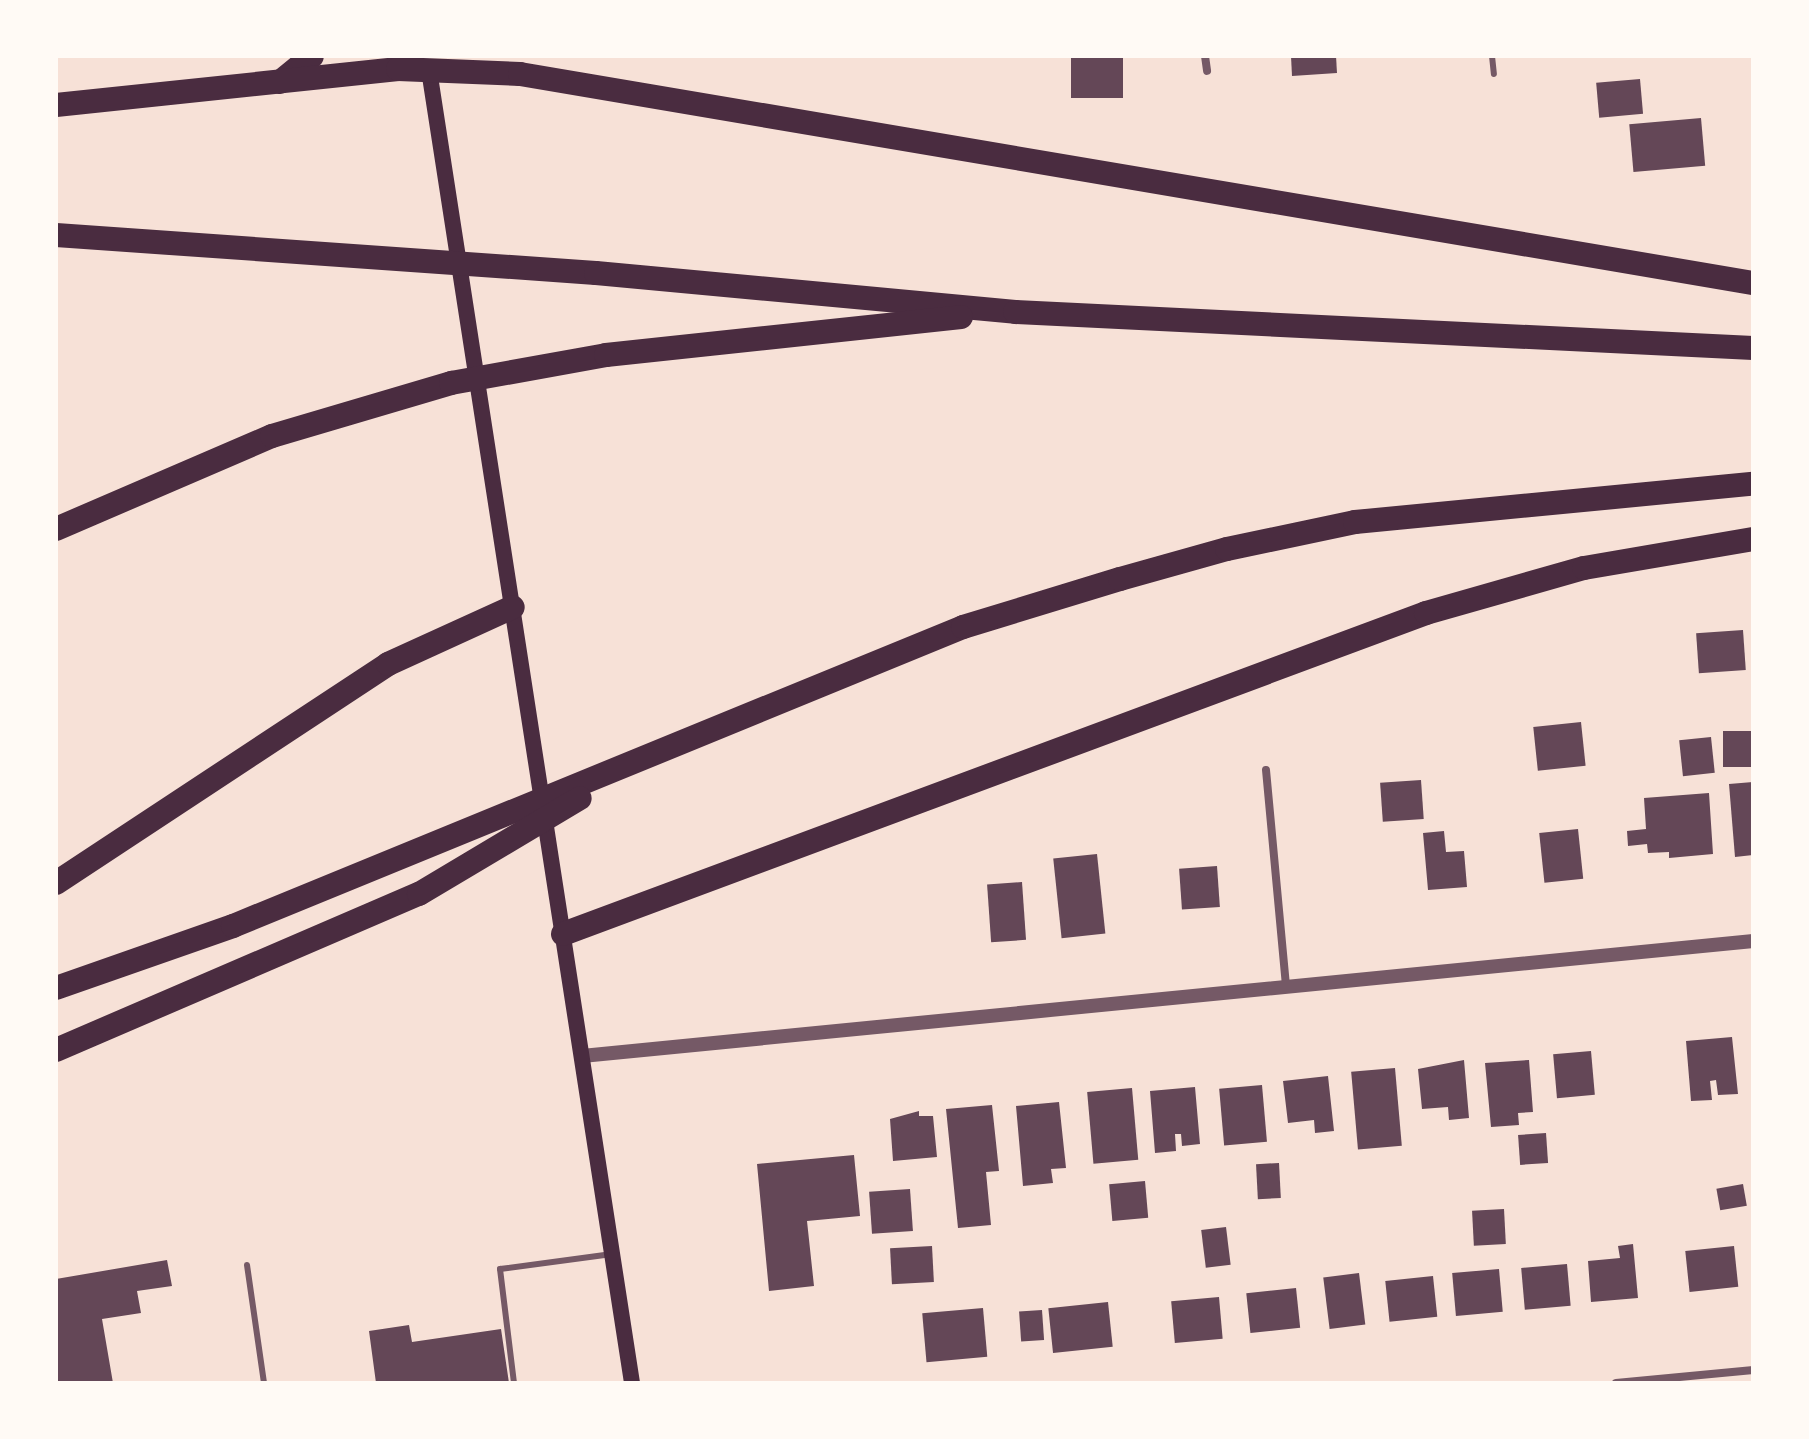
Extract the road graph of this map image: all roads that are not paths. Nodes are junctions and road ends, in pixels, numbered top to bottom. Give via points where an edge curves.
1 (312, 56) edge
2 (1205, 56) edge
3 (1492, 56) edge
4 (428, 63) edge
5 (1207, 71) dead end
6 (1494, 74) dead end
7 (278, 83) junction
8 (56, 105) edge
9 (56, 235) edge
10 (1753, 283) edge
11 (1015, 312) junction
12 (1753, 348) edge
13 (1753, 484) edge
14 (56, 529) edge
15 (1753, 539) edge
16 (513, 607) junction
17 (633, 766) junction
18 (1266, 770) dead end
19 (56, 883) edge
20 (563, 934) junction
21 (1753, 941) edge
22 (56, 988) edge
23 (1286, 988) junction
24 (56, 1050) edge
25 (582, 1056) junction
26 (612, 1254) junction
27 (247, 1265) dead end
28 (1753, 1370) edge
29 (264, 1383) edge
30 (514, 1383) edge
31 (632, 1383) edge
32 (1616, 1383) edge

1 - 7 highway
2 - 5 street
3 - 6 lane
4 - 7 highway
4 - 10 highway
4 - 16 main road
7 - 8 highway
9 - 11 highway via 596,273
11 - 12 highway
11 - 14 highway via 606,355 451,383 272,436
13 - 17 highway via 1355,522 1227,549 963,627 838,675
15 - 20 highway via 1584,568 1426,613
16 - 19 highway via 388,664
16 - 20 main road
17 - 22 highway via 408,850 233,926
17 - 24 highway via 419,894
18 - 23 street
20 - 25 main road
21 - 23 street
23 - 25 street
25 - 26 main road
26 - 30 lane via 500,1269
26 - 31 main road
27 - 29 lane
28 - 32 street

